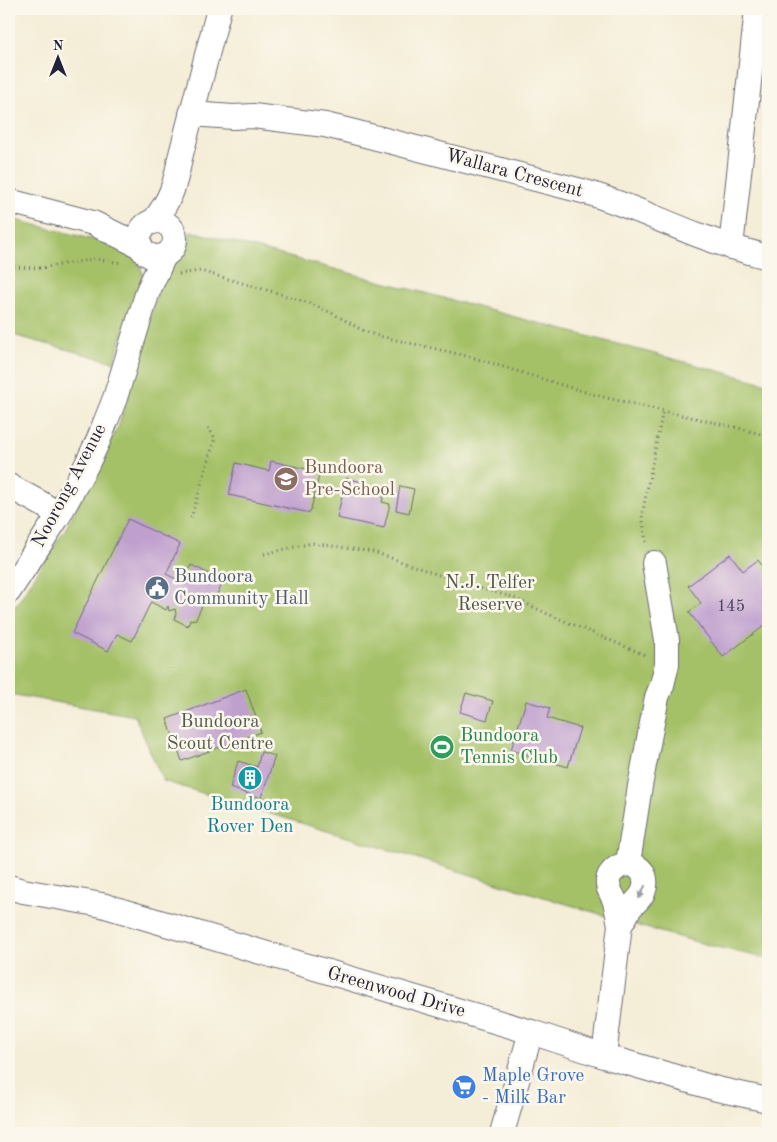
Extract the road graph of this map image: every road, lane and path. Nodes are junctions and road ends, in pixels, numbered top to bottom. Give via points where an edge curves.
1 (219, 9) edge
2 (757, 9) edge
3 (193, 107) junction
4 (9, 202) edge
5 (731, 247) junction
6 (152, 251) junction
7 (768, 257) edge
8 (9, 267) edge
9 (662, 410) junction
10 (207, 426) dead end
11 (768, 436) edge
12 (9, 486) edge
13 (59, 515) junction
14 (191, 518) dead end
15 (264, 554) dead end
16 (654, 563) joint
17 (9, 591) edge
18 (667, 664) junction
19 (13, 889) edge
20 (531, 1032) junction
21 (604, 1056) junction
22 (768, 1100) edge
23 (502, 1133) edge

1 - 3 street, Noorong Avenue
2 - 5 street
3 - 5 street, Wallara Crescent via 233,118 253,116 333,127 582,190
3 - 6 street, Noorong Avenue via 175,183 162,211
4 - 6 street via 93,223
5 - 7 street, Wallara Crescent
6 - 8 path via 115,262 95,260 41,268
6 - 9 path via 174,275 200,272 219,276 312,304 375,334
6 - 13 street, Noorong Avenue via 115,398 98,441
9 - 11 path
9 - 16 path via 642,515 648,557
10 - 14 path via 216,438
12 - 13 street
13 - 17 street, Noorong Avenue
15 - 18 path via 312,543 374,552 462,584 512,597
16 - 18 street via 667,640
18 - 21 street via 640,786 628,863 644,874 645,888 620,925
19 - 20 street, Greenwood Drive via 102,906
20 - 21 street, Greenwood Drive
20 - 23 street
21 - 22 street, Greenwood Drive via 717,1089

